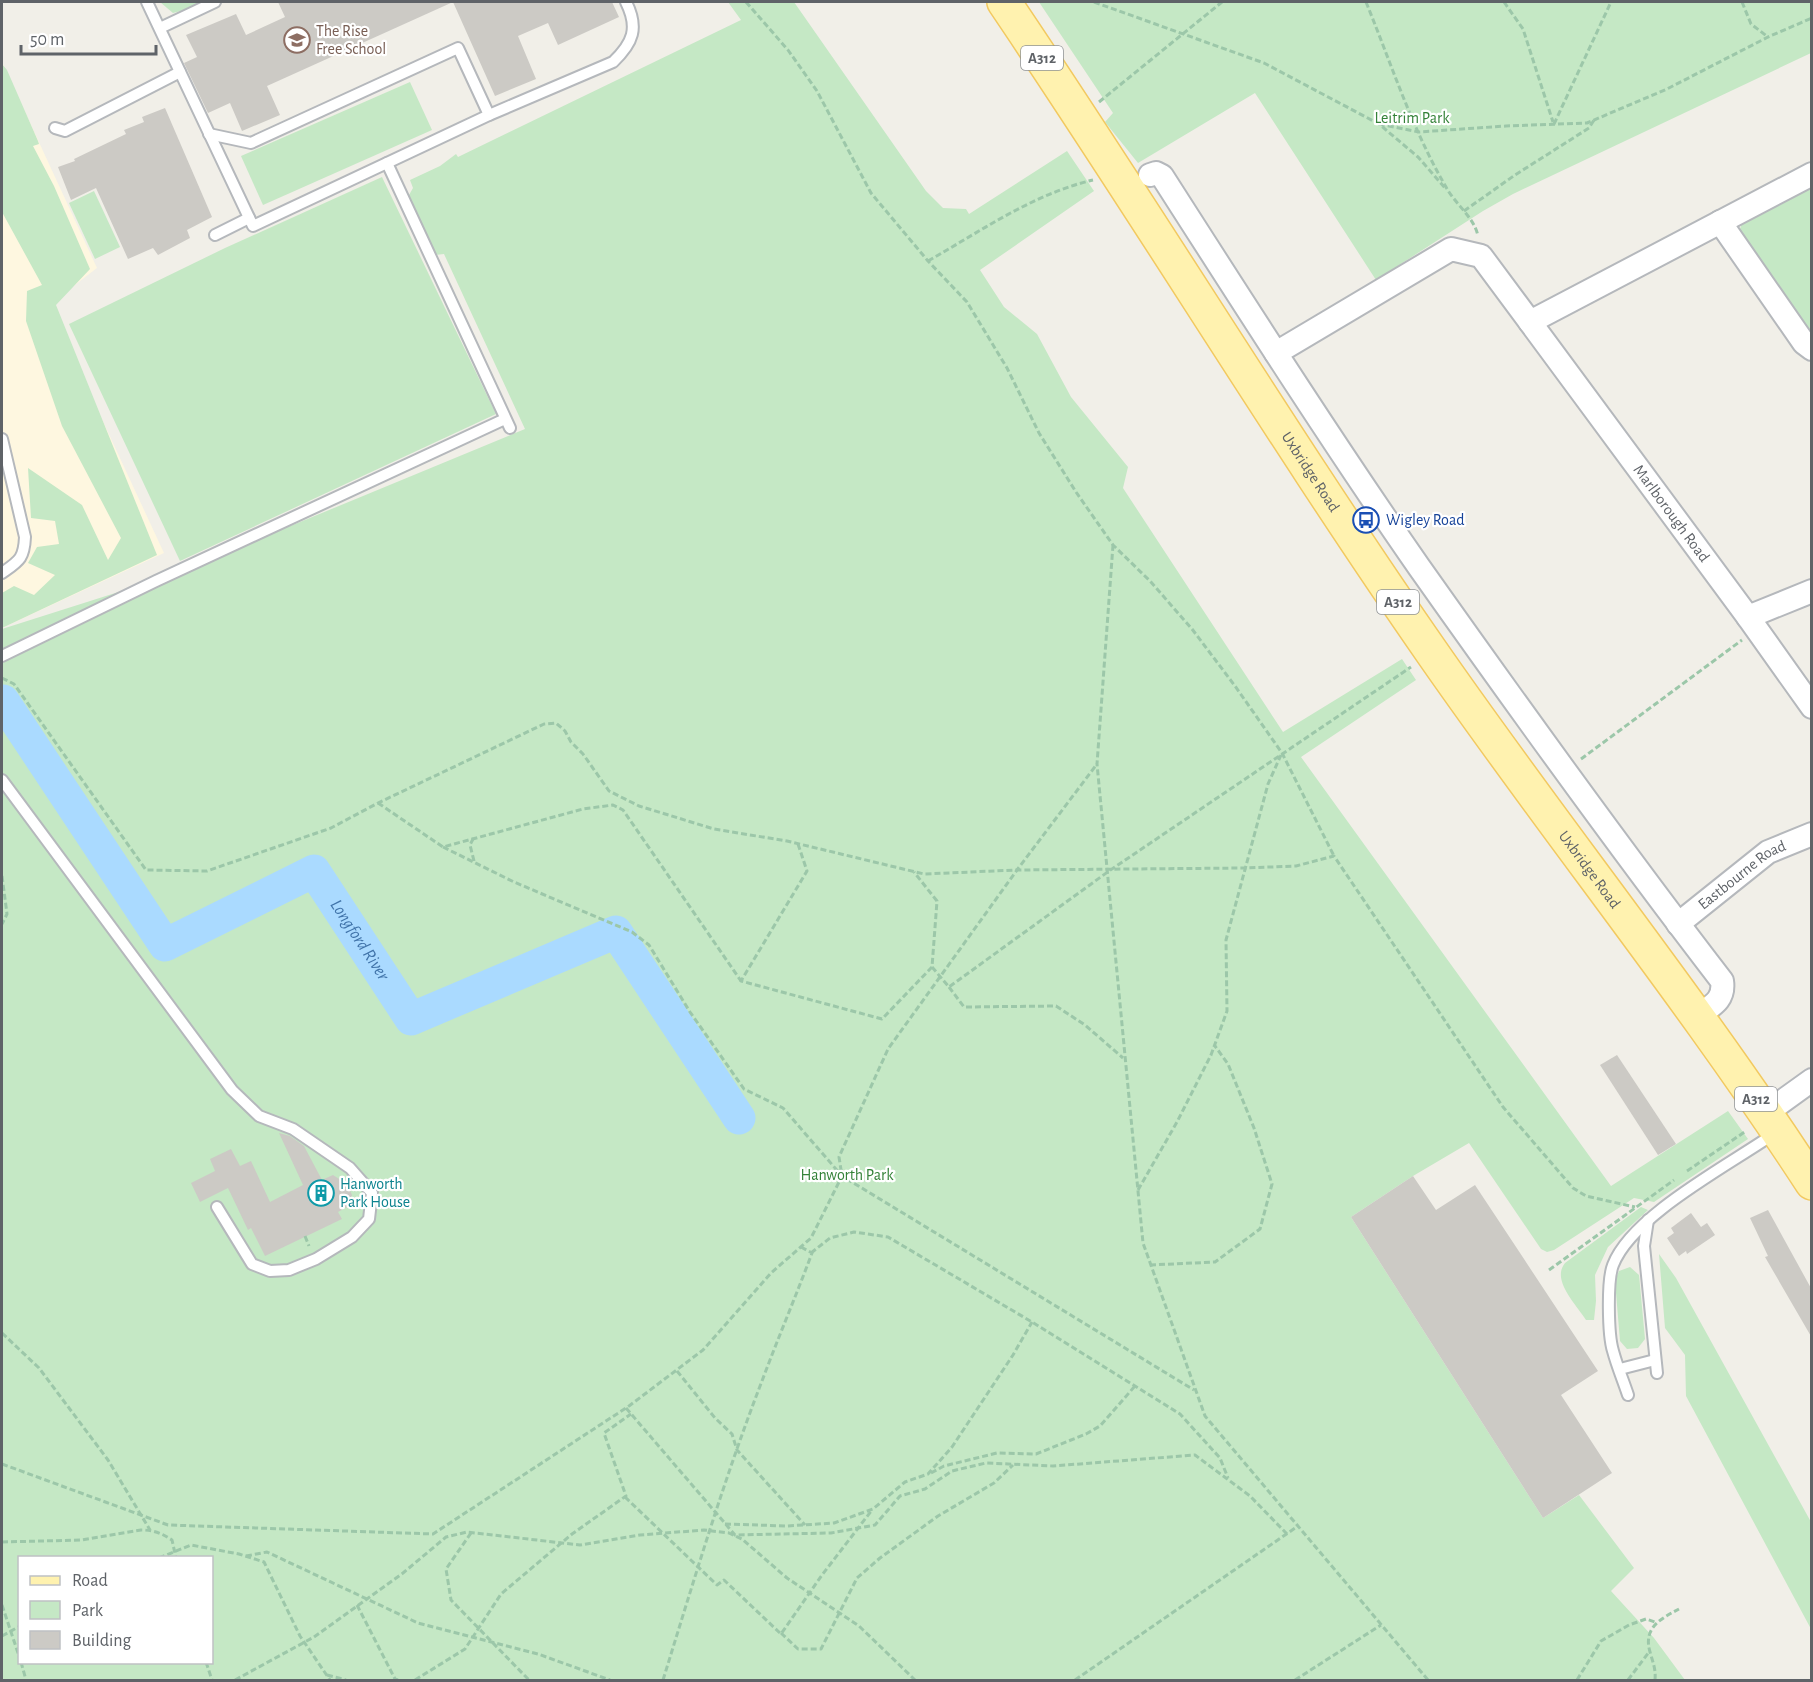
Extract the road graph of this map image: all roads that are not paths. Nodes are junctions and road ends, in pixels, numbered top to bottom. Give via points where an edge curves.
1 (147, 2) edge
2 (215, 2) edge
3 (627, 2) edge
4 (1004, 2) edge
5 (160, 28) junction
6 (180, 72) junction
7 (489, 115) junction
8 (55, 128) dead end
9 (209, 134) junction
10 (387, 163) junction
11 (1812, 174) edge
12 (1150, 175) dead end
13 (249, 218) junction
14 (1719, 222) junction
15 (215, 235) dead end
16 (1530, 322) junction
17 (1812, 349) edge
18 (1276, 353) junction
19 (2, 439) edge
20 (2, 573) edge
21 (1812, 591) edge
22 (1752, 623) junction
23 (2, 656) edge
24 (1812, 707) edge
25 (2, 780) edge
26 (1812, 834) edge
27 (1678, 924) junction
28 (1696, 1017) junction
29 (1812, 1080) edge
30 (1764, 1124) junction
31 (1812, 1183) edge
32 (217, 1208) dead end
33 (1648, 1220) junction
34 (1655, 1360) junction
35 (1620, 1369) junction
36 (1657, 1373) dead end
37 (1628, 1395) dead end

1 - 5 lane
2 - 5 lane
3 - 7 lane via 633,23 632,38 613,62
4 - 28 main road, Uxbridge Road / A312 via 1432,652
5 - 6 lane
6 - 8 lane via 65,131
6 - 9 lane
7 - 9 lane via 458,48 251,143
7 - 10 lane
9 - 13 lane
10 - 13 lane via 253,226
10 - 23 lane via 507,424 156,581
11 - 14 street
12 - 18 street via 1162,176
13 - 15 lane
14 - 16 street
14 - 17 street via 1804,344
16 - 18 street via 1481,256 1451,249
16 - 22 street, Marlborough Road
18 - 27 street via 1418,566
19 - 20 lane via 25,537 24,552 16,564
21 - 22 street
22 - 24 street, Marlborough Road
25 - 32 lane via 232,1090 260,1116 293,1129 350,1168 372,1193 369,1219 352,1238 289,1270 270,1271 252,1264
26 - 27 street, Eastbourne Road via 1768,852
27 - 28 street via 1722,981 1724,991 1719,1000
28 - 30 main road, Uxbridge Road / A312
29 - 30 street
30 - 31 main road, Uxbridge Road / A312
30 - 33 lane
33 - 34 lane via 1644,1246
33 - 35 lane via 1626,1242 1612,1265 1608,1294 1612,1350
34 - 35 lane
34 - 36 lane
35 - 37 lane

